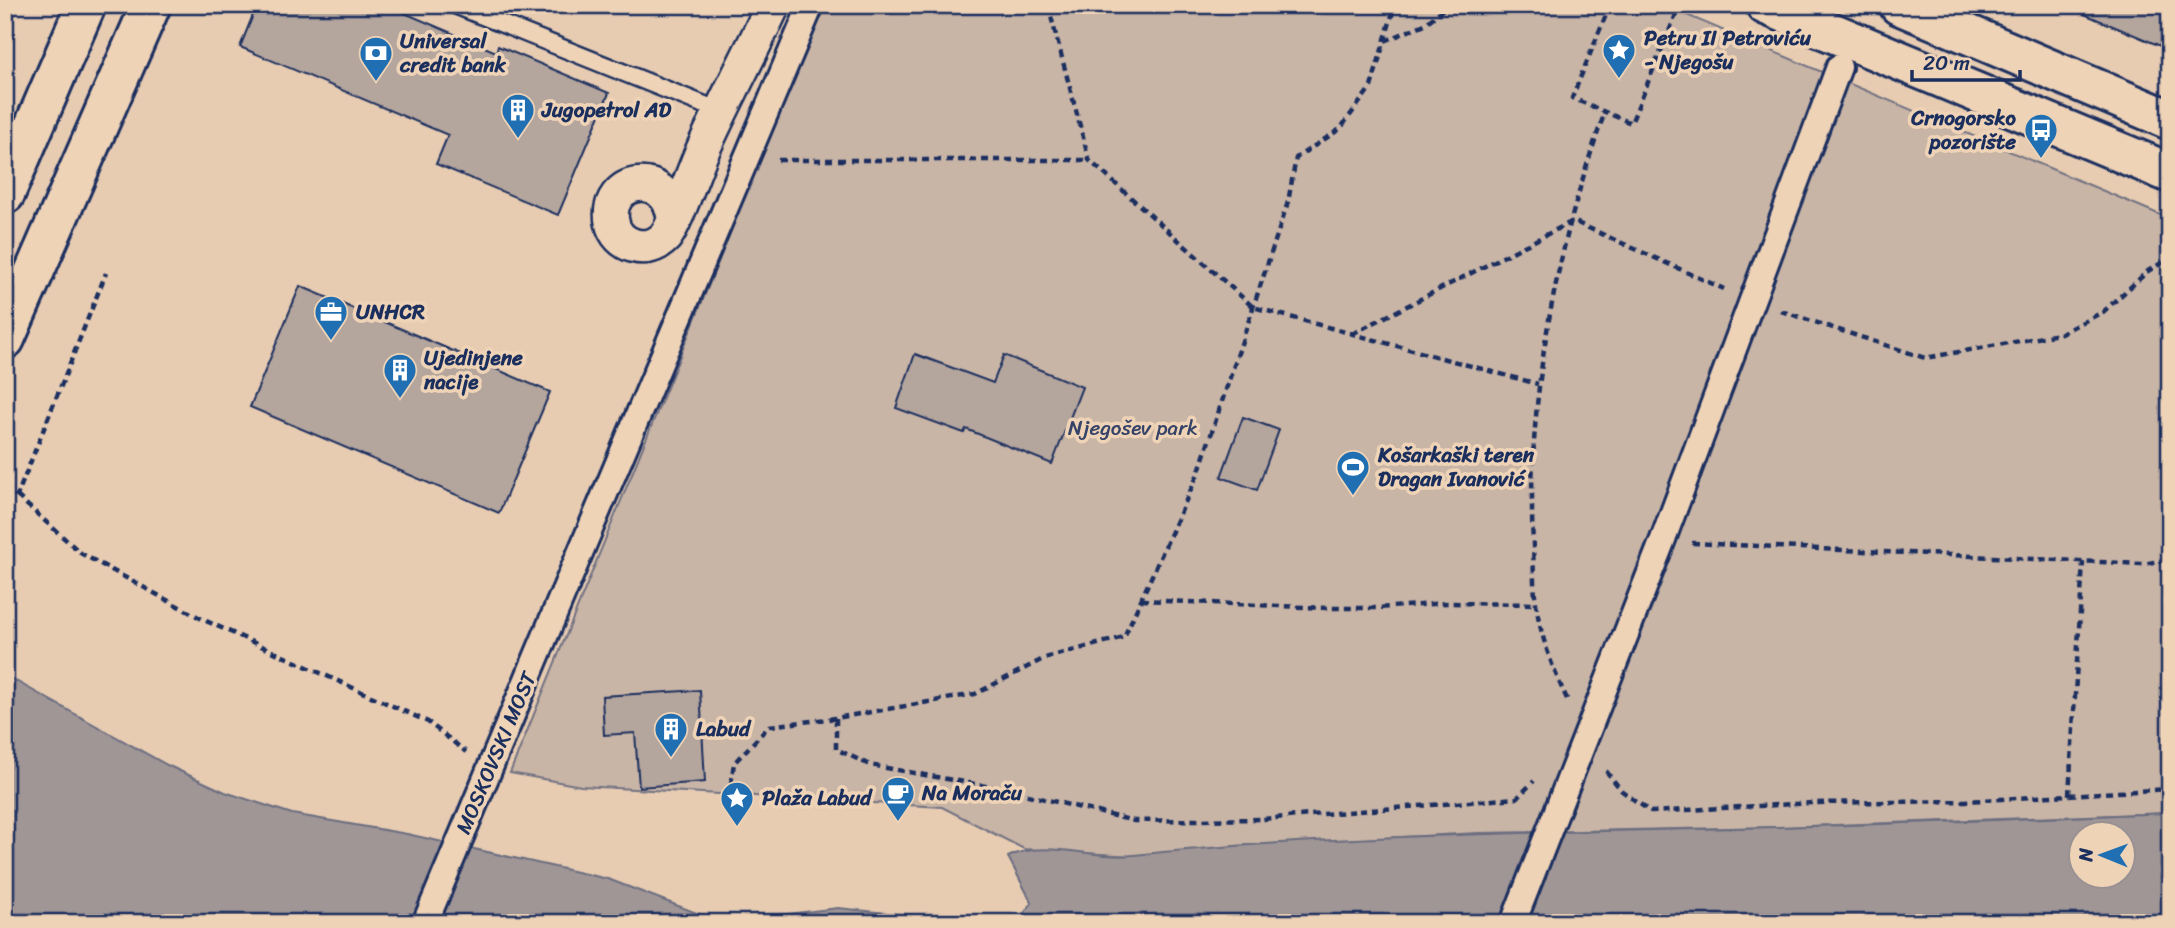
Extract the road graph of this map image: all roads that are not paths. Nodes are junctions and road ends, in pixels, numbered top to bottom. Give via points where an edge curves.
1 (86, 5) edge
2 (151, 5) edge
3 (455, 5) edge
4 (773, 5) edge
5 (811, 5) edge
6 (1766, 5) edge
7 (1899, 5) edge
8 (1839, 67) dead end
9 (722, 112) junction
10 (2170, 120) edge
11 (707, 141) junction
12 (2170, 173) edge
13 (644, 184) junction
14 (5, 194) edge
15 (674, 216) junction
16 (11, 326) edge
17 (425, 923) edge
18 (1513, 923) edge

1 - 14 street
2 - 16 street
3 - 9 lane
4 - 9 street
5 - 17 street, MOSKOVSKI MOST, bridge
6 - 12 street
7 - 10 street
8 - 18 street via 1583,750
9 - 11 street
11 - 13 street via 688,162
11 - 15 street
13 - 15 street via 668,197
13 - 15 street via 631,186 614,200 612,221 622,240 651,246 667,235

